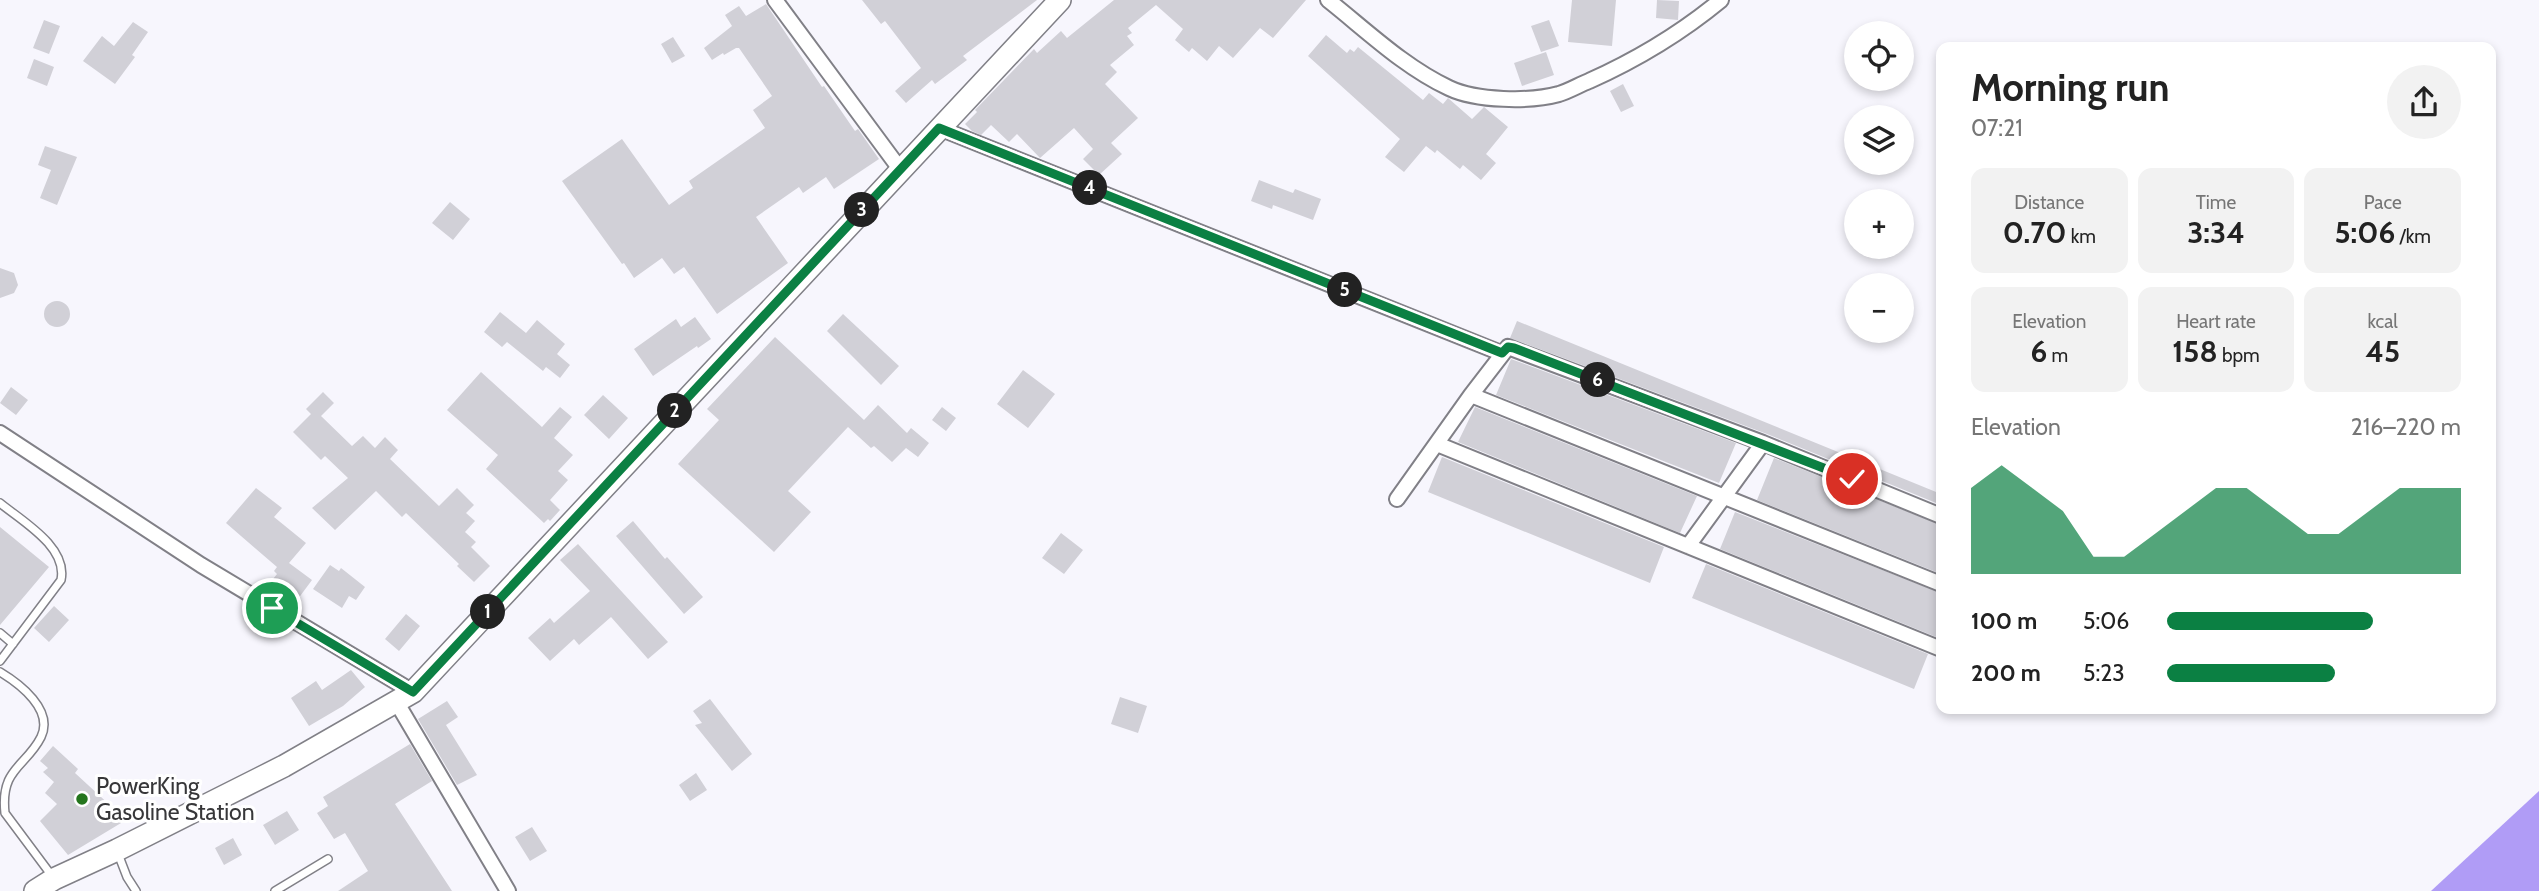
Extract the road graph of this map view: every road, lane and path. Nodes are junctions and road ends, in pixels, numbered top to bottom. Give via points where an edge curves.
1 (775, 0) edge
2 (1060, 0) edge
3 (1328, 0) edge
4 (1721, 0) edge
5 (939, 128) junction
6 (900, 169) junction
7 (1502, 353) junction
8 (1471, 395) junction
9 (0, 433) edge
10 (1437, 443) junction
11 (1763, 443) junction
12 (1724, 498) junction
13 (1397, 499) dead end
14 (0, 503) edge
15 (1936, 514) edge
16 (1688, 547) junction
17 (1936, 582) edge
18 (0, 633) edge
19 (13, 644) junction
20 (1936, 647) edge
21 (0, 661) edge
22 (0, 673) edge
23 (405, 698) junction
24 (117, 850) junction
25 (328, 859) dead end
26 (54, 879) junction
27 (35, 891) edge
28 (136, 891) edge
29 (275, 891) edge
30 (508, 891) edge

1 - 6 street
2 - 5 main road
3 - 4 street via 1401,58 1450,89 1469,95 1527,99 1560,94 1612,71 1693,23
5 - 6 main road
5 - 7 street
6 - 23 main road
7 - 8 street
7 - 11 street via 1514,348
8 - 10 street
8 - 12 street
9 - 23 street
10 - 13 street
10 - 16 street
11 - 12 street
11 - 15 street
12 - 16 street
12 - 17 street
14 - 19 lane via 39,534 62,561 61,580
16 - 20 street
18 - 19 lane
19 - 21 lane
22 - 26 lane via 28,693 43,722 42,736 7,776 2,803
23 - 24 main road via 284,766
23 - 30 street
24 - 26 main road
24 - 28 lane
25 - 29 lane
26 - 27 main road

